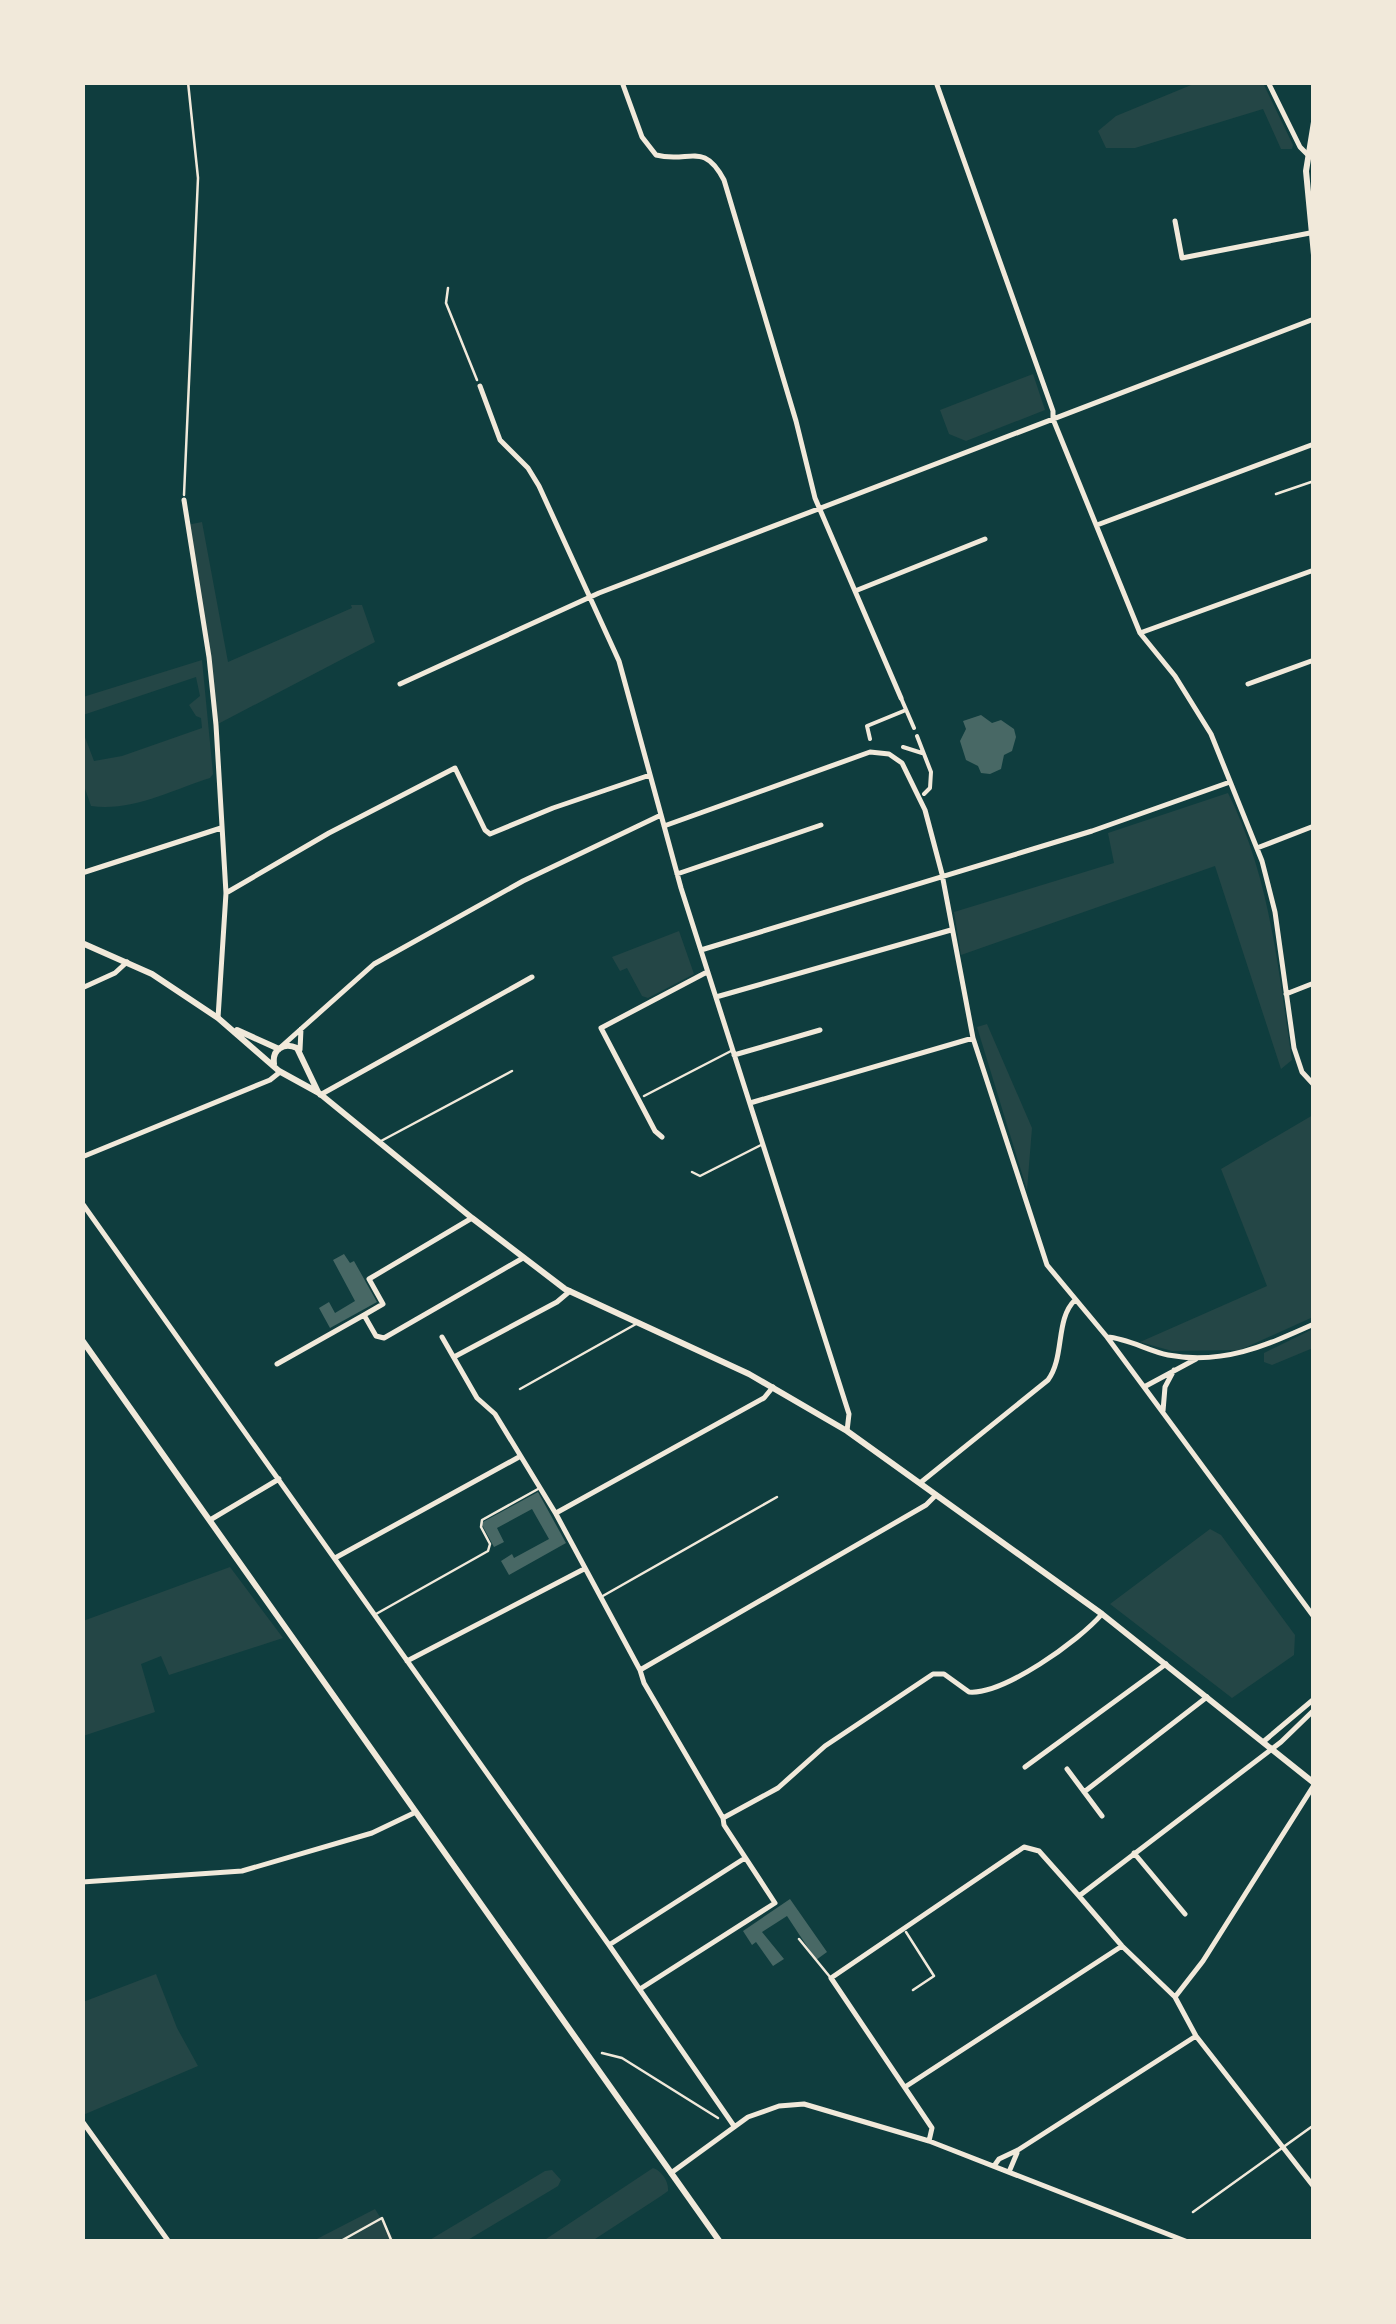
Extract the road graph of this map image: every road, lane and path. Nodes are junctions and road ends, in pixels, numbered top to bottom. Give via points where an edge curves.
1 (188, 82) edge
2 (622, 82) edge
3 (936, 82) edge
4 (1268, 82) edge
5 (1314, 122) edge
6 (1307, 154) junction
7 (1175, 221) dead end
8 (1310, 232) junction
9 (1314, 255) edge
10 (448, 288) dead end
11 (1314, 319) edge
12 (480, 386) joint
13 (1053, 419) junction
14 (1314, 444) edge
15 (1314, 481) edge
16 (1276, 494) dead end
17 (184, 500) joint
18 (821, 509) junction
19 (1097, 525) junction
20 (986, 539) dead end
21 (1314, 570) edge
22 (854, 591) junction
23 (590, 597) junction
24 (1140, 633) junction
25 (1314, 660) edge
26 (400, 684) dead end
27 (1248, 684) dead end
28 (901, 698) joint
29 (906, 710) junction
30 (914, 728) dead end
31 (917, 736) dead end
32 (870, 739) dead end
33 (903, 747) dead end
34 (924, 754) junction
35 (650, 775) junction
36 (1230, 782) junction
37 (924, 794) dead end
38 (661, 815) junction
39 (821, 825) dead end
40 (664, 826) junction
41 (1314, 826) edge
42 (221, 828) junction
43 (1256, 848) junction
44 (82, 872) edge
45 (677, 874) junction
46 (942, 874) junction
47 (226, 894) junction
48 (951, 930) junction
49 (82, 943) edge
50 (701, 950) junction
51 (127, 962) junction
52 (708, 972) junction
53 (532, 978) dead end
54 (1314, 984) edge
55 (82, 988) edge
56 (1286, 994) junction
57 (716, 997) junction
58 (218, 1018) junction
59 (302, 1026) junction
60 (232, 1028) junction
61 (820, 1030) dead end
62 (973, 1038) junction
63 (280, 1048) junction
64 (733, 1052) junction
65 (301, 1054) junction
66 (274, 1064) junction
67 (512, 1071) dead end
68 (280, 1072) junction
69 (290, 1074) junction
70 (1314, 1085) edge
71 (320, 1094) junction
72 (644, 1096) dead end
73 (750, 1103) junction
74 (662, 1137) dead end
75 (378, 1143) junction
76 (762, 1144) junction
77 (82, 1157) edge
78 (692, 1172) dead end
79 (82, 1203) edge
80 (472, 1218) junction
81 (523, 1258) junction
82 (570, 1291) junction
83 (1075, 1300) junction
84 (364, 1315) junction
85 (638, 1323) junction
86 (1314, 1324) edge
87 (442, 1337) dead end
88 (1107, 1337) junction
89 (82, 1340) edge
90 (454, 1357) junction
91 (1199, 1358) junction
92 (277, 1364) dead end
93 (1174, 1370) junction
94 (773, 1387) junction
95 (1144, 1388) junction
96 (520, 1389) dead end
97 (1163, 1414) junction
98 (847, 1431) junction
99 (520, 1457) junction
100 (279, 1479) junction
101 (920, 1483) junction
102 (539, 1488) junction
103 (936, 1495) junction
104 (777, 1497) dead end
105 (556, 1514) junction
106 (210, 1520) junction
107 (335, 1558) junction
108 (584, 1569) junction
109 (600, 1598) junction
110 (1102, 1614) junction
111 (374, 1615) junction
112 (1314, 1617) edge
113 (407, 1661) junction
114 (1166, 1664) junction
115 (640, 1670) junction
116 (1207, 1697) junction
117 (1314, 1699) edge
118 (1314, 1710) edge
119 (1262, 1742) junction
120 (1272, 1749) junction
121 (1025, 1767) dead end
122 (1067, 1769) dead end
123 (1314, 1784) edge
124 (1084, 1792) junction
125 (416, 1812) junction
126 (1102, 1816) dead end
127 (724, 1818) junction
128 (1134, 1853) junction
129 (745, 1858) junction
130 (82, 1882) edge
131 (1078, 1896) junction
132 (1185, 1914) dead end
133 (904, 1929) junction
134 (799, 1939) dead end
135 (609, 1946) junction
136 (1122, 1946) junction
137 (830, 1978) junction
138 (640, 1989) junction
139 (913, 1990) dead end
140 (1175, 1997) junction
141 (1196, 2036) junction
142 (602, 2053) dead end
143 (904, 2087) junction
144 (724, 2120) dead end
145 (82, 2121) edge
146 (1314, 2125) edge
147 (734, 2126) junction
148 (929, 2141) junction
149 (1284, 2148) junction
150 (1018, 2150) junction
151 (994, 2166) junction
152 (1009, 2172) junction
153 (671, 2173) junction
154 (1314, 2187) edge
155 (1193, 2212) dead end
156 (1174, 2239) edge
157 (170, 2242) edge
158 (339, 2242) edge
159 (392, 2242) edge
160 (720, 2242) edge
161 (1188, 2242) edge

1 - 17 path via 198,178
2 - 18 street via 656,155 704,156 724,180
3 - 13 street
4 - 6 street
5 - 6 street
6 - 8 street
7 - 8 street via 1182,258
8 - 9 street
10 - 12 path via 446,302
11 - 13 street
12 - 23 street via 500,440 534,476
13 - 18 street
13 - 19 street
14 - 19 street
15 - 16 lane
17 - 42 street via 209,657
18 - 22 street
18 - 23 street
19 - 24 street
20 - 22 street
21 - 24 street
22 - 28 street
23 - 26 street
23 - 35 street via 619,661
24 - 36 street via 1206,724
25 - 27 street
28 - 29 street
29 - 30 street
29 - 32 street via 866,726
31 - 34 street
33 - 34 street
34 - 37 street via 932,778
35 - 38 street
35 - 47 street via 490,834 454,768
36 - 43 street
36 - 46 street
38 - 40 street
38 - 59 street via 522,881 380,960
39 - 45 street
40 - 45 street
40 - 46 street via 865,753 885,752 902,763 919,796
41 - 43 street
42 - 44 street
42 - 47 street
43 - 56 street via 1273,900
45 - 50 street
46 - 48 street
46 - 50 street
47 - 58 street
48 - 57 street
48 - 62 street
49 - 51 street
50 - 52 street
51 - 55 street
51 - 58 street
52 - 57 street
52 - 74 street via 600,1028
53 - 71 street
54 - 56 street
56 - 70 street via 1294,1048
57 - 64 street
58 - 60 street
59 - 63 street
59 - 65 street
60 - 63 street
60 - 66 street
61 - 64 street
62 - 73 street
62 - 83 street via 1045,1261
63 - 65 street via 290,1045
63 - 66 street
64 - 72 lane
64 - 73 street
65 - 69 street via 301,1067
65 - 71 street
66 - 68 street
67 - 75 lane
68 - 69 street
68 - 77 street
69 - 71 street
71 - 75 street
73 - 76 street
75 - 80 street
76 - 78 lane via 700,1176
76 - 98 street via 850,1414
79 - 100 street
80 - 81 street
80 - 84 street via 369,1279 383,1304
81 - 82 street
81 - 84 street via 382,1339
82 - 85 street
82 - 90 street
83 - 88 street
83 - 101 street via 1048,1380
84 - 92 street
85 - 94 street
85 - 96 lane
86 - 91 street via 1251,1352
87 - 90 street
88 - 91 street
88 - 95 street
89 - 106 street
90 - 99 street
91 - 93 street
93 - 95 street
93 - 97 street
94 - 98 street
94 - 105 street
95 - 97 street
97 - 112 street
98 - 101 street
99 - 102 street
99 - 107 street
100 - 106 street
100 - 107 street
101 - 103 street
102 - 105 street
102 - 111 lane via 482,1520 487,1552
103 - 110 street
103 - 115 street
104 - 109 lane
105 - 108 street
106 - 125 street
107 - 111 street
108 - 109 street
108 - 113 street
109 - 115 street
110 - 114 street
110 - 127 street via 994,1689 968,1692 944,1674 933,1674 825,1746 778,1788
111 - 113 street
113 - 135 street
114 - 116 street
114 - 121 street
115 - 127 street
116 - 119 street
116 - 124 street
117 - 119 street
118 - 120 street
119 - 120 street
120 - 123 street
120 - 128 street
122 - 124 street
123 - 140 street
124 - 126 street
125 - 130 street via 372,1833 242,1871
125 - 153 street
127 - 129 street
128 - 131 street
128 - 132 street
129 - 135 street
129 - 138 street via 775,1902
131 - 133 street via 1028,1846
131 - 136 street
133 - 137 street
133 - 139 lane via 934,1976
134 - 137 lane
135 - 138 street
136 - 140 street
136 - 143 street
137 - 143 street
138 - 147 street
140 - 141 street
141 - 149 street
141 - 150 street
142 - 144 path via 622,2058
143 - 148 street via 932,2128
145 - 157 street
146 - 149 lane
147 - 148 street via 764,2110 798,2104
147 - 153 street
148 - 151 street
149 - 154 street
149 - 155 lane
150 - 151 street
150 - 152 street
151 - 152 street
152 - 156 street
153 - 160 street
156 - 161 street
158 - 159 path via 382,2218

